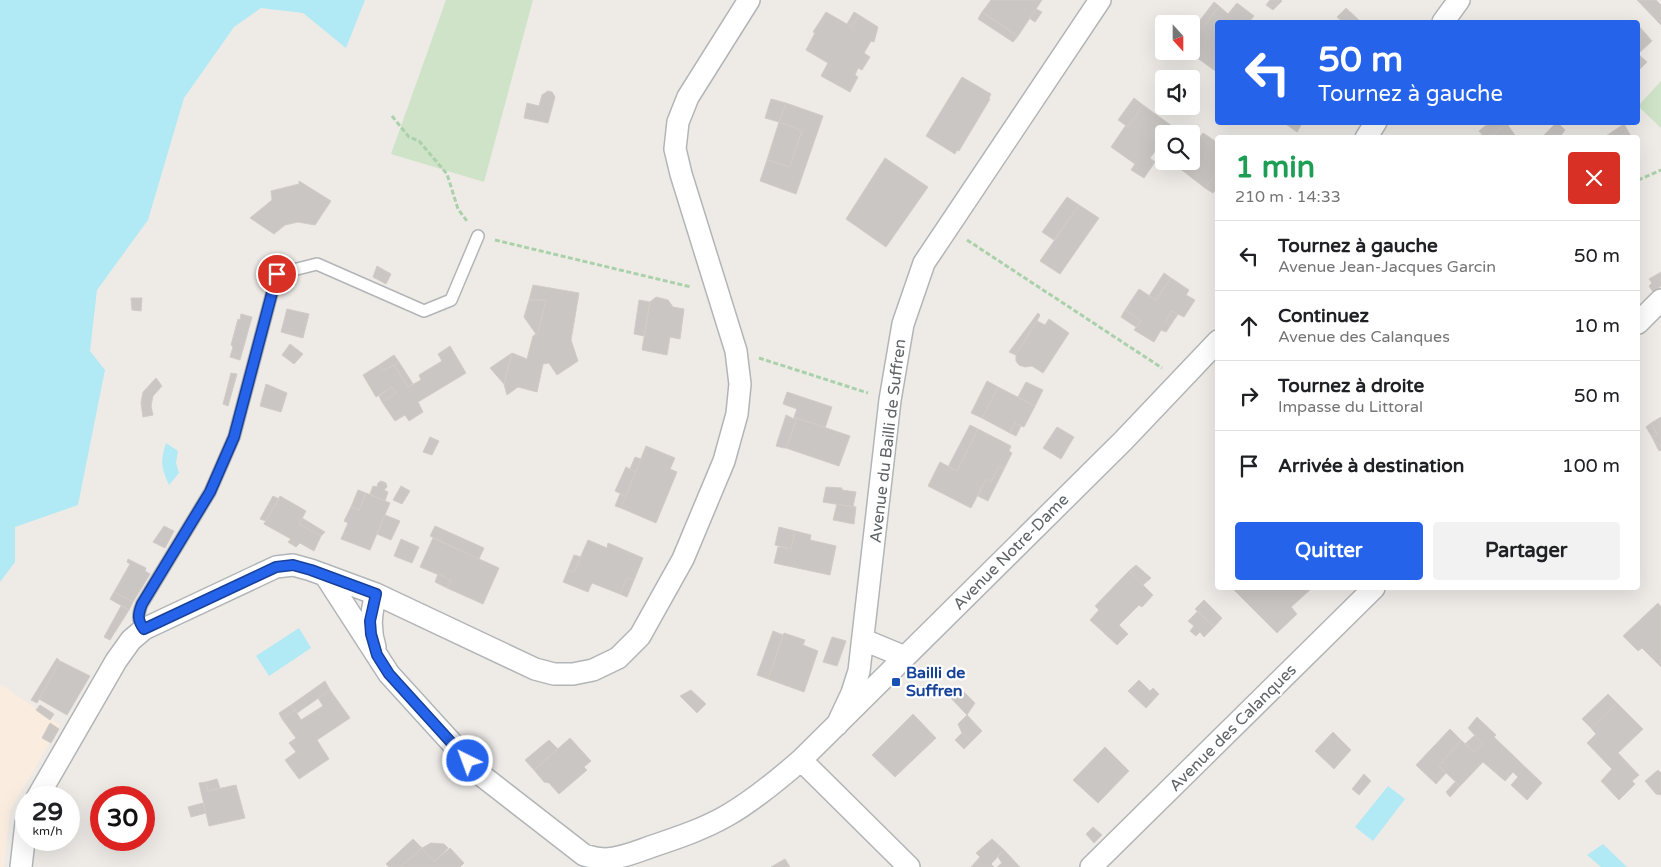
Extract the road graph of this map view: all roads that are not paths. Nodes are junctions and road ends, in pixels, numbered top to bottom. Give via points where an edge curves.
1 (749, 0) edge
2 (1100, 0) edge
3 (1459, 0) edge
4 (1444, 20) edge
5 (478, 236) road end
6 (1661, 300) edge
7 (1640, 322) edge
8 (1215, 344) edge
9 (325, 575) junction
10 (1372, 590) edge
11 (376, 594) junction
12 (144, 629) junction
13 (864, 640) junction
14 (377, 655) junction
15 (905, 657) junction
16 (837, 725) junction
17 (801, 760) junction
18 (43, 786) edge
19 (23, 851) edge
20 (577, 861) edge
21 (21, 867) edge
22 (910, 867) edge
23 (1091, 867) edge

1 - 11 street via 688,97 678,122 675,149 736,351 740,384 737,414 724,461 683,559 640,636 618,658 593,670 554,674 535,669
2 - 13 street, Avenue du Bailli de Suffren via 924,263 903,324 890,400
3 - 4 street
5 - 12 lane via 451,300 424,311 317,264 277,274 234,437 210,492 142,604 138,616
6 - 7 street
8 - 15 street, Avenue Notre-Dame via 1124,442
9 - 11 street
9 - 12 street via 293,565 276,567
9 - 14 street
10 - 23 street, Avenue des Calanques
11 - 14 street via 370,621
12 - 18 street via 131,640 116,661
13 - 15 street
13 - 16 street, Avenue du Bailli de Suffren via 859,671
14 - 20 street via 389,674 481,775
15 - 16 street, Avenue Notre-Dame
16 - 17 street, Avenue Notre-Dame
17 - 20 street via 768,788 716,821 623,856
17 - 22 street
19 - 21 street

